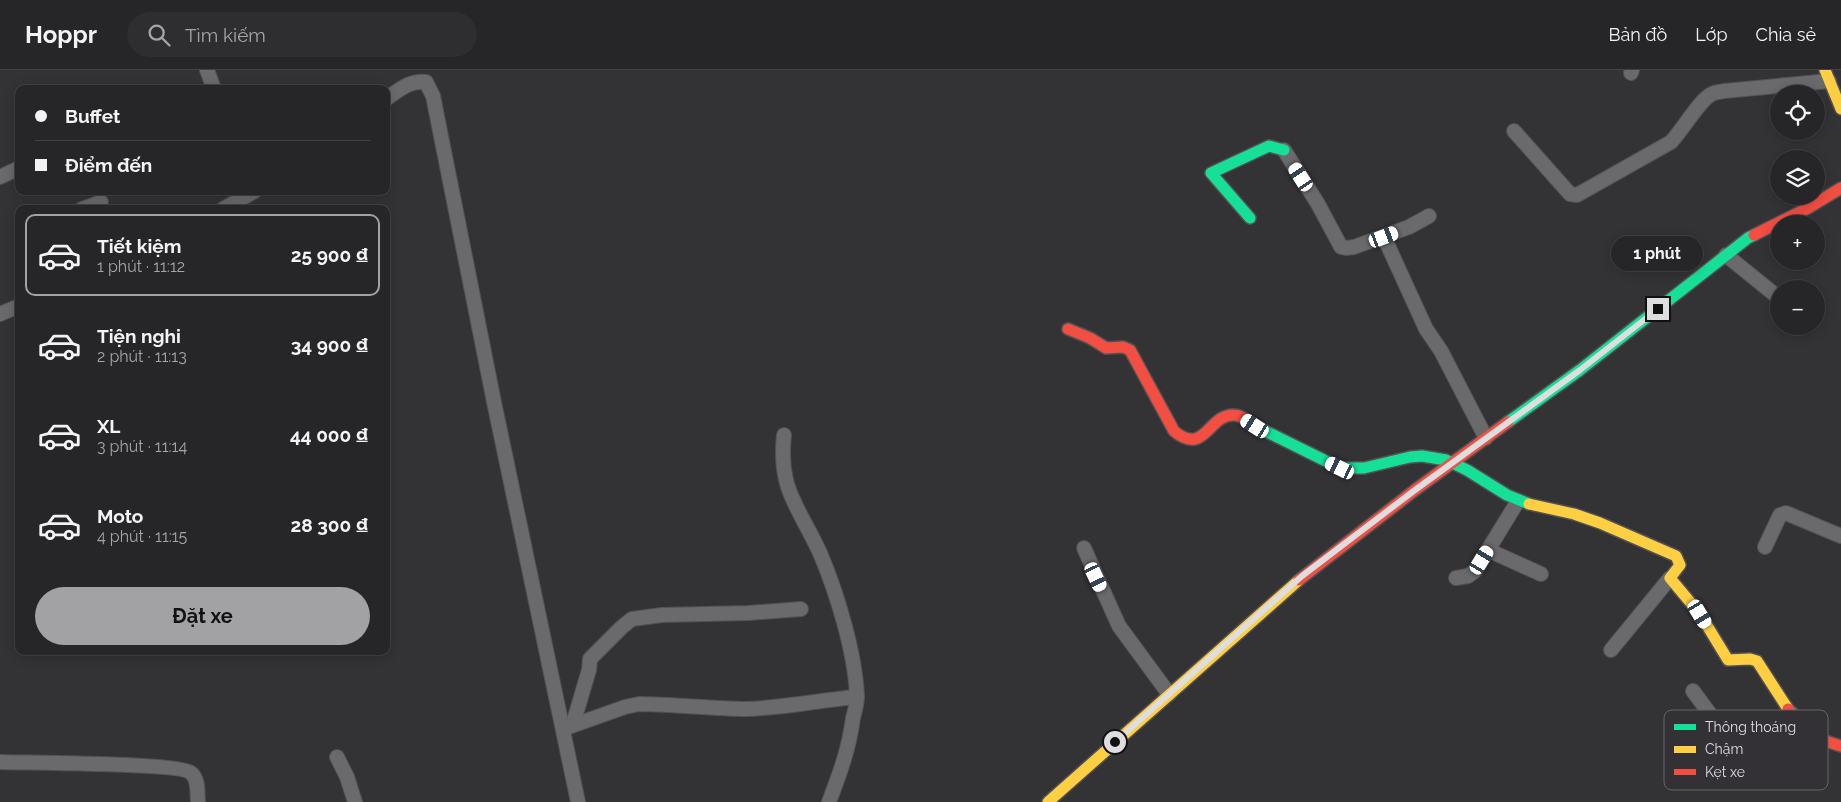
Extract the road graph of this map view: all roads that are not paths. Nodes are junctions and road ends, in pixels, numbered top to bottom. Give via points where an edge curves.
1 (207, 70) edge
2 (1827, 75) edge
3 (213, 85) edge
4 (390, 96) edge
5 (1841, 108) edge
6 (1514, 131) dead end
7 (1284, 150) joint
8 (15, 170) edge
9 (0, 177) edge
10 (1841, 188) edge
11 (245, 195) edge
12 (229, 205) edge
13 (1429, 216) dead end
14 (1250, 218) dead end
15 (1384, 237) junction
16 (1726, 255) junction
17 (1770, 291) edge
18 (15, 308) edge
19 (0, 314) edge
20 (1068, 329) dead end
21 (784, 436) dead end
22 (1486, 438) junction
23 (1453, 462) junction
24 (1518, 500) junction
25 (1841, 536) edge
26 (1765, 547) dead end
27 (1084, 548) dead end
28 (1488, 550) junction
29 (1541, 574) dead end
30 (1456, 578) dead end
31 (1670, 578) junction
32 (801, 609) dead end
33 (1611, 650) dead end
34 (1693, 691) dead end
35 (1169, 694) junction
36 (857, 697) junction
37 (1707, 710) edge
38 (1789, 710) edge
39 (568, 727) junction
40 (1828, 742) edge
41 (1841, 746) edge
42 (337, 757) dead end
43 (0, 762) edge
44 (198, 802) edge
45 (355, 802) edge
46 (578, 802) edge
47 (829, 802) edge
48 (1048, 802) edge

1 - 3 street
2 - 5 street
2 - 6 street via 1712,94 1671,142 1577,196 1570,194
4 - 39 street via 418,81 426,82 433,96 492,392
7 - 14 street via 1269,146 1211,173
7 - 15 street via 1341,247 1354,247
8 - 9 street
10 - 16 street via 1748,238
11 - 12 street
13 - 15 street
15 - 22 street via 1426,329 1441,351
16 - 17 street
16 - 22 street via 1580,370
18 - 19 street
20 - 23 street via 1106,348 1130,350 1174,431 1185,439 1202,436 1232,415 1340,468 1372,468 1424,455
21 - 36 street via 782,454 786,484 819,551 837,597
22 - 23 street
23 - 24 street
23 - 35 street via 1302,576
24 - 28 street
24 - 31 street via 1602,523 1676,556 1680,565
25 - 26 street via 1783,513
27 - 35 street via 1119,626
28 - 29 street
28 - 30 street via 1472,574
31 - 33 street
31 - 38 street via 1700,614 1728,660 1748,658 1757,661
32 - 39 street via 632,619 590,659
34 - 37 street
35 - 48 street
36 - 39 street via 747,708 639,704
36 - 47 street via 849,747
39 - 46 street
40 - 41 street
42 - 45 street
43 - 44 street via 182,769 196,778

